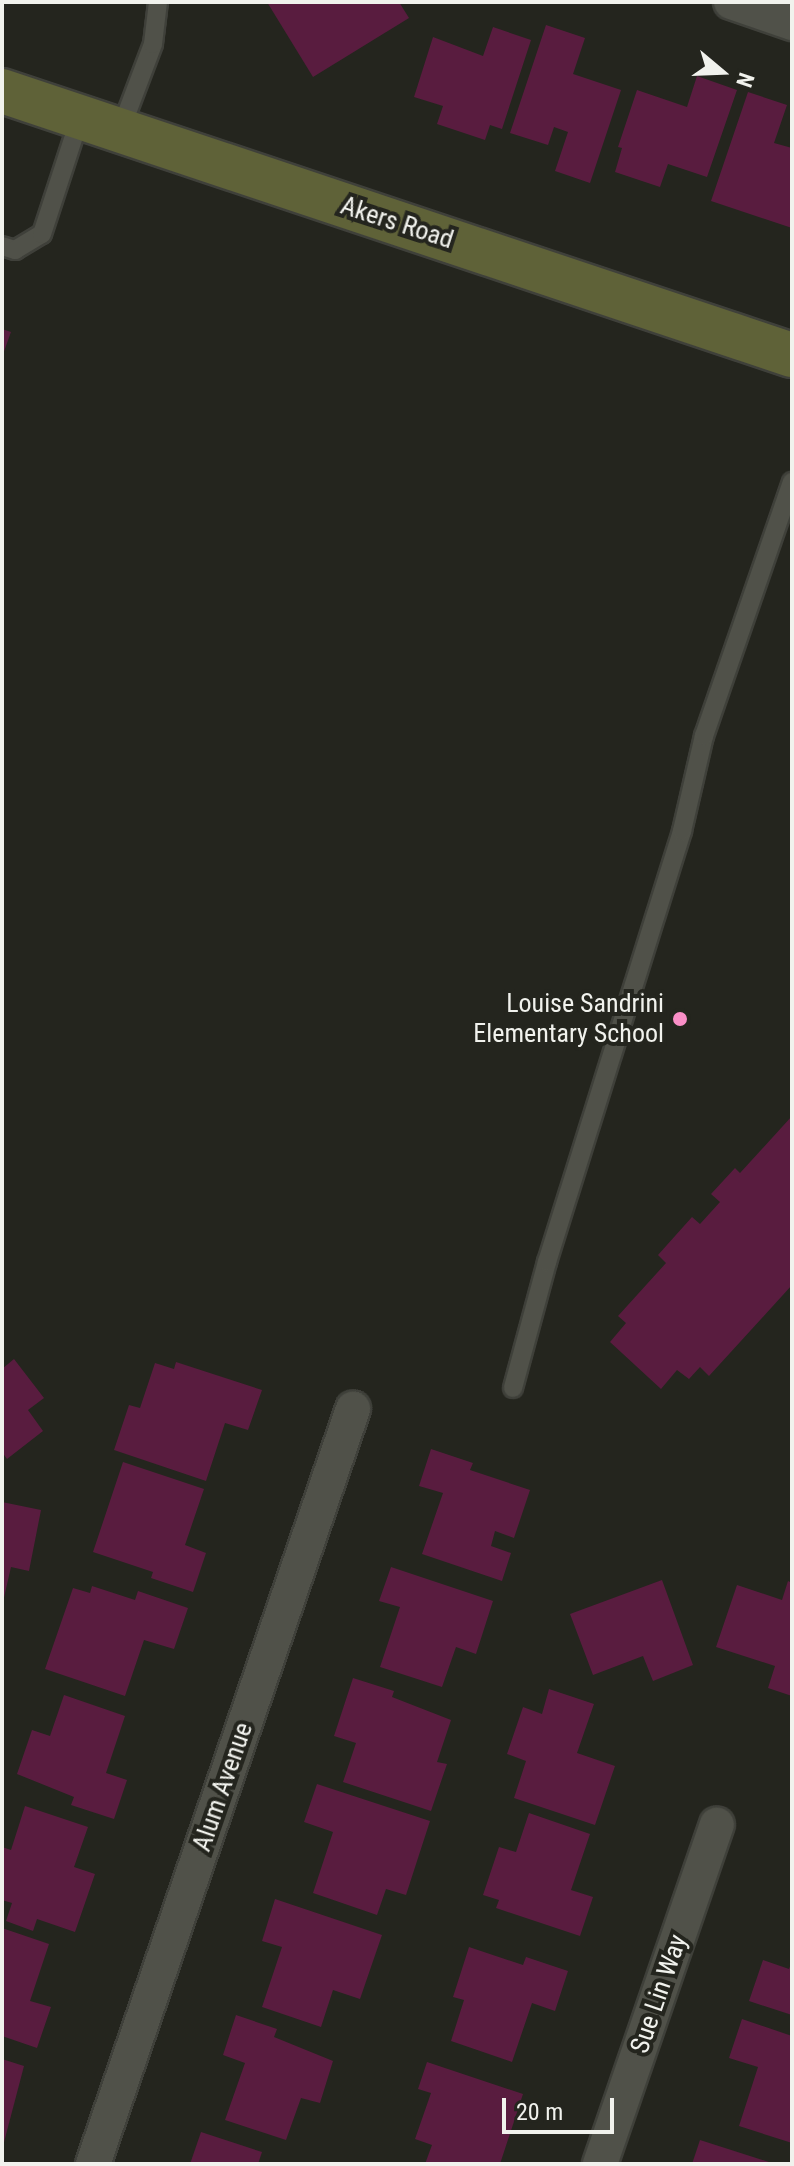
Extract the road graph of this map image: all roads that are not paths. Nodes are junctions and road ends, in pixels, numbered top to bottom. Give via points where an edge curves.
1 (158, 2) edge
2 (731, 2) edge
3 (792, 23) edge
4 (2, 91) edge
5 (100, 125) junction
6 (2, 246) edge
7 (792, 355) edge
8 (792, 482) edge
9 (513, 1388) dead end
10 (353, 1409) dead end
11 (717, 1825) dead end
12 (93, 2164) edge
13 (600, 2164) edge

1 - 5 lane via 153,44
2 - 3 street
4 - 5 street, Akers Road
5 - 6 lane via 42,234 15,250
5 - 7 street, Akers Road
8 - 9 lane via 704,736 682,831 547,1262
10 - 12 street, Alum Avenue
11 - 13 street, Sue Lin Way

